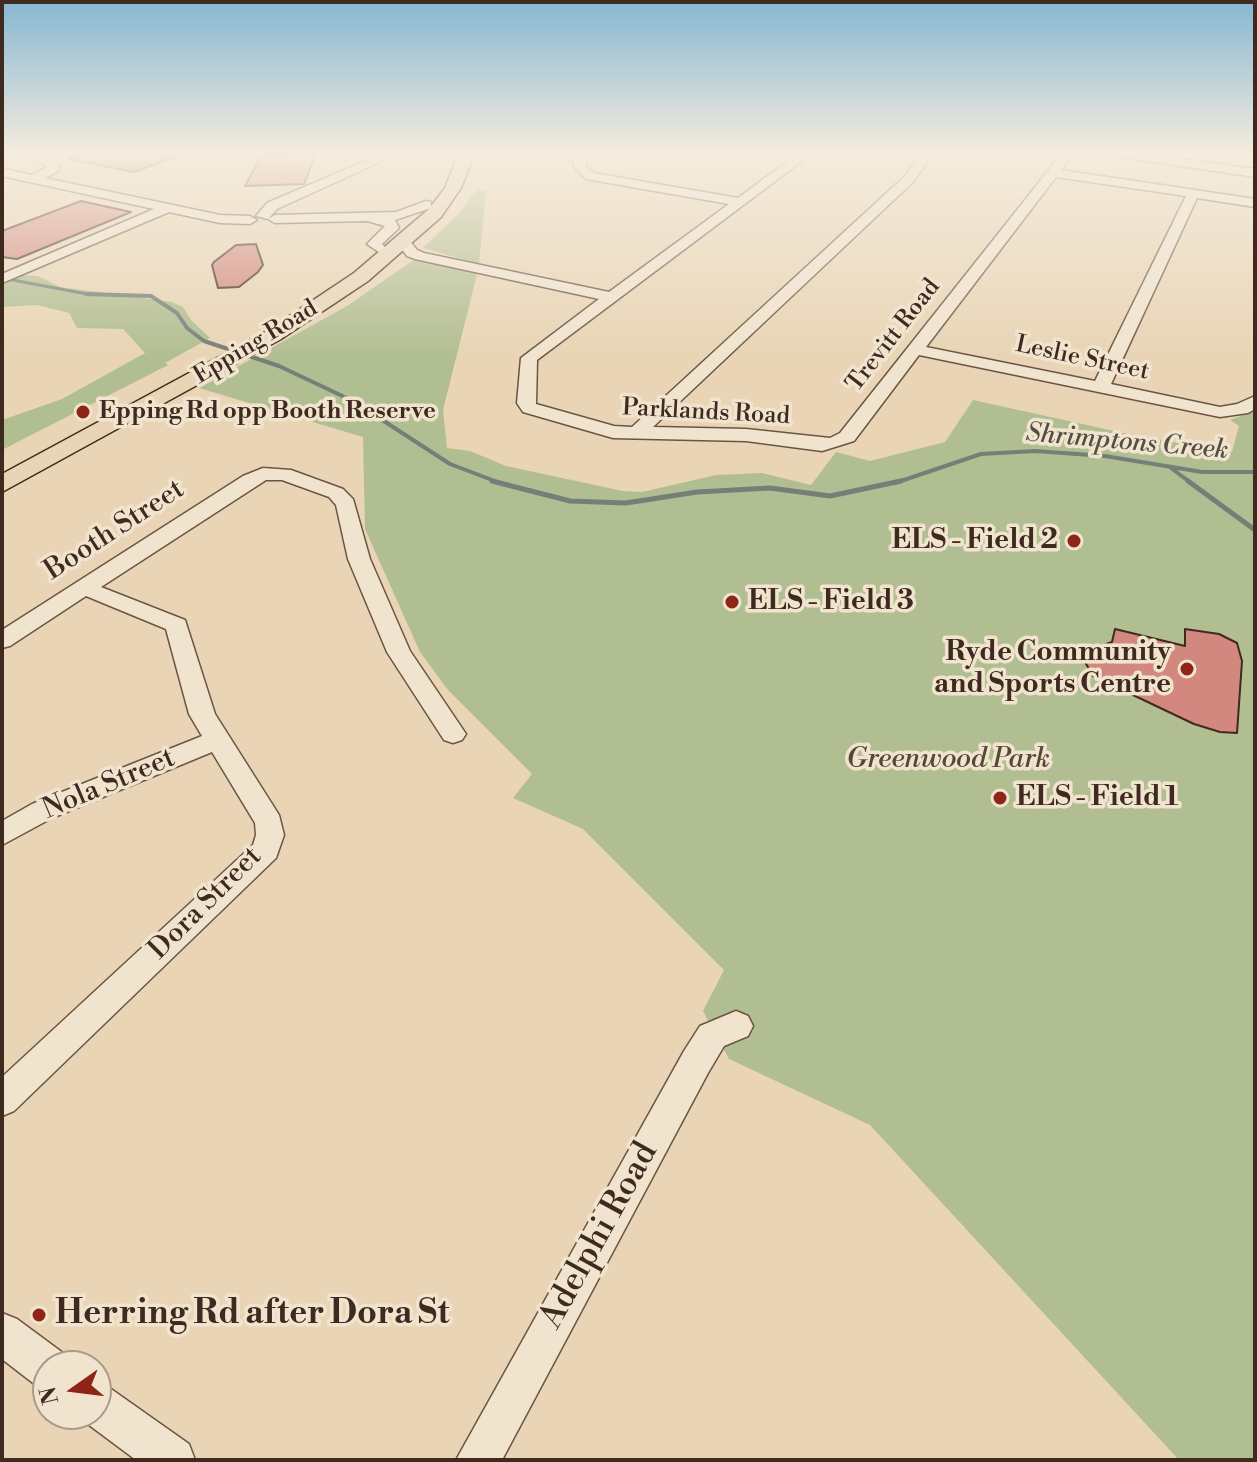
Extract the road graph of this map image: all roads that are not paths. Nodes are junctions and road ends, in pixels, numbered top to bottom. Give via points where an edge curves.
1 (139, 220) edge
2 (369, 220) edge
3 (416, 220) edge
4 (421, 220) edge
5 (716, 220) edge
6 (865, 220) edge
7 (1016, 220) edge
8 (1180, 220) edge
9 (404, 243) junction
10 (380, 249) junction
11 (2, 279) edge
12 (610, 297) junction
13 (914, 349) junction
14 (211, 361) junction
15 (1101, 387) junction
16 (1248, 405) edge
17 (635, 434) junction
18 (847, 437) joint
19 (2, 463) edge
20 (2, 484) edge
21 (85, 588) junction
22 (2, 641) edge
23 (453, 734) dead end
24 (217, 740) junction
25 (2, 834) edge
26 (736, 1026) dead end
27 (2, 1100) edge
28 (2, 1334) edge
29 (32, 1356) edge
30 (112, 1416) edge
31 (173, 1460) edge
32 (478, 1460) edge

1 - 11 street
2 - 10 street via 391,223 374,244
3 - 10 main road, Epping Road
4 - 9 main road, Epping Road
5 - 12 street, Parklands Road
6 - 17 street
7 - 13 street, Trevitt Road
8 - 15 street
9 - 12 street via 416,254
9 - 14 main road, Epping Road via 274,335
10 - 14 main road, Epping Road
12 - 17 street, Parklands Road via 529,358 526,403 536,412
13 - 15 street, Leslie Street
13 - 18 street, Trevitt Road
14 - 19 main road, Epping Road
14 - 20 main road, Epping Road
15 - 16 street, Leslie Street via 1220,412
17 - 18 street, Parklands Road via 746,435 822,445
21 - 22 street, Booth Street
21 - 23 street, Booth Street via 267,475 336,493 346,503 359,559 399,652
21 - 24 street, Dora Street via 177,625 202,714
24 - 25 street, Nola Street via 42,811
24 - 27 street, Dora Street via 269,822 266,850
26 - 32 street, Adelphi Road via 712,1036 696,1062
28 - 29 street
30 - 31 street

